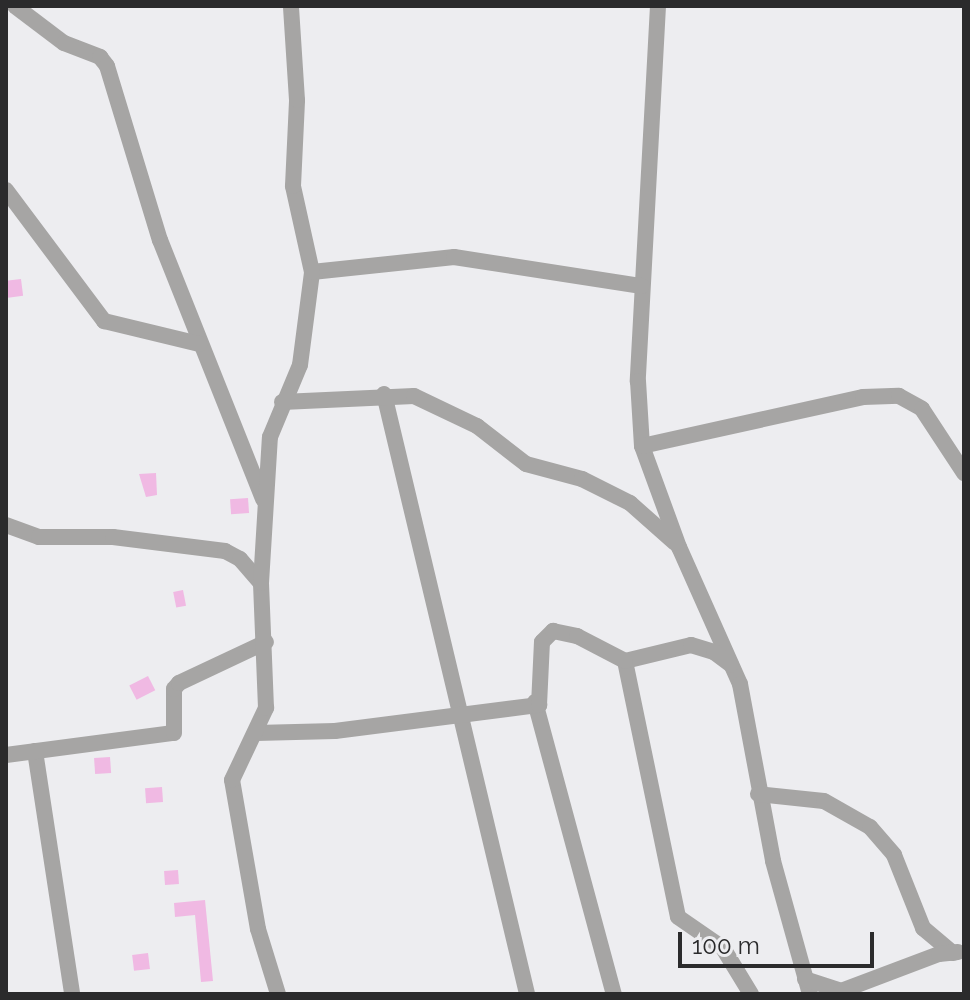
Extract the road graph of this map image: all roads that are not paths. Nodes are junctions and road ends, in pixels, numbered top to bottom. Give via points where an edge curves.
1 (15, 6) edge
2 (291, 6) edge
3 (658, 6) edge
4 (6, 190) edge
5 (312, 272) junction
6 (642, 286) junction
7 (199, 344) junction
8 (384, 394) junction
9 (282, 402) junction
10 (642, 446) junction
11 (964, 473) edge
12 (265, 504) junction
13 (6, 525) edge
14 (679, 547) junction
15 (261, 583) junction
16 (266, 642) junction
17 (625, 661) junction
18 (734, 667) junction
19 (535, 702) junction
20 (462, 712) junction
21 (256, 733) junction
22 (35, 751) junction
23 (6, 755) edge
24 (758, 794) junction
25 (959, 952) edge
26 (807, 986) edge
27 (72, 994) edge
28 (278, 994) edge
29 (527, 994) edge
30 (614, 994) edge
31 (751, 994) edge

1 - 7 street via 64,43 104,60
2 - 5 street via 297,100 293,186
3 - 6 street
4 - 7 street via 104,321
5 - 6 street via 454,257
5 - 9 street via 300,365
6 - 10 street
7 - 12 street
8 - 9 street
8 - 14 street via 426,401 477,426 526,464 599,486 630,503
8 - 20 street via 419,557
9 - 12 street via 272,421
10 - 11 street via 863,397 899,396 922,409
10 - 14 street
12 - 15 street
13 - 15 street via 39,537 113,537 225,551
14 - 18 street
15 - 16 street
16 - 21 street via 269,689
16 - 22 street via 179,683 174,689 174,733
17 - 18 street via 691,645 714,652
17 - 19 street via 577,636 553,631 542,642 542,697 539,705
17 - 31 street via 678,917 723,948
18 - 24 street
19 - 20 street
19 - 30 street
20 - 21 street via 335,731
20 - 29 street
21 - 28 street via 235,764 234,805 264,955
22 - 23 street
22 - 27 street
24 - 25 street via 824,801 870,827 894,855 923,928
24 - 26 street
25 - 26 street via 841,991

